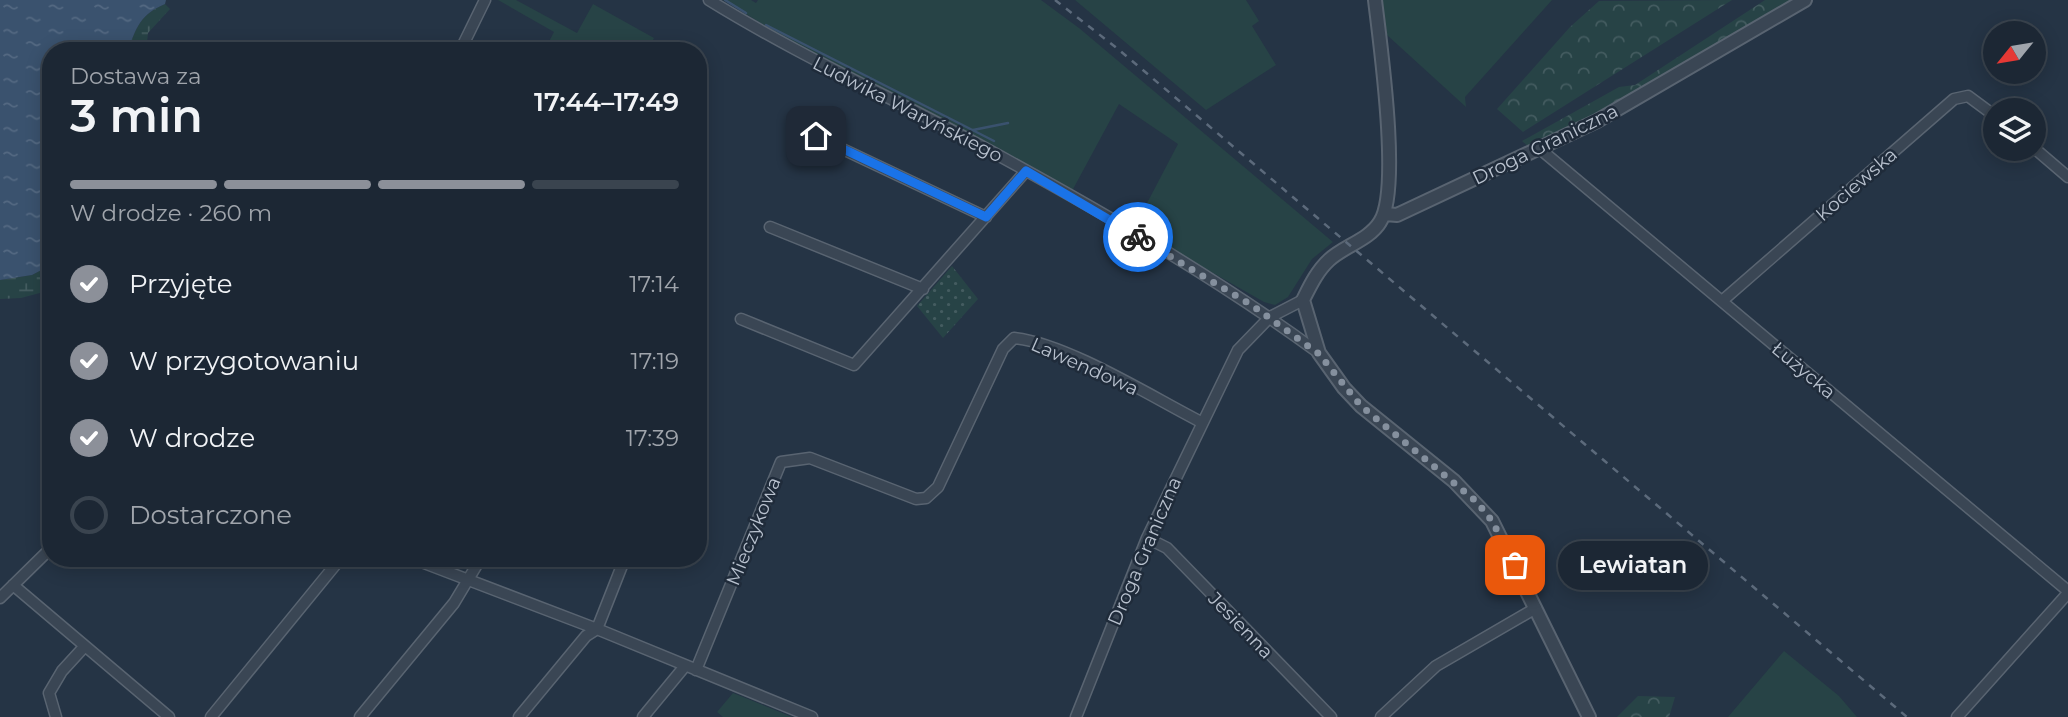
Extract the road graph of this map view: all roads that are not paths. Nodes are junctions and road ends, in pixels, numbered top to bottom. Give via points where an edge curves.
1 (485, 0) edge
2 (709, 0) edge
3 (1805, 0) edge
4 (1374, 1) edge
5 (464, 42) edge
6 (1983, 107) edge
7 (816, 136) dead end
8 (1540, 149) junction
9 (2046, 158) edge
10 (1026, 171) junction
11 (2068, 177) edge
12 (1385, 214) junction
13 (986, 217) junction
14 (770, 227) dead end
15 (923, 289) junction
16 (1303, 300) junction
17 (1722, 301) junction
18 (1270, 317) junction
19 (741, 319) dead end
20 (1319, 354) junction
21 (970, 420) joint
22 (1201, 422) junction
23 (1147, 538) junction
24 (42, 557) edge
25 (334, 567) edge
26 (435, 567) edge
27 (476, 567) edge
28 (621, 567) edge
29 (469, 580) junction
30 (13, 585) junction
31 (2068, 592) edge
32 (0, 598) edge
33 (1536, 608) junction
34 (597, 629) junction
35 (84, 647) junction
36 (690, 668) junction
37 (56, 717) edge
38 (169, 717) edge
39 (211, 717) edge
40 (360, 717) edge
41 (519, 717) edge
42 (643, 717) edge
43 (812, 717) edge
44 (1076, 717) edge
45 (1331, 717) edge
46 (1381, 717) edge
47 (1589, 717) edge
48 (1957, 717) edge

1 - 5 street
2 - 10 street, Ludwika Waryńskiego via 809,58
3 - 8 street, Droga Graniczna via 1597,121
4 - 12 street via 1389,164
6 - 17 street, Kociewska via 1968,96 1954,99
7 - 13 street
8 - 12 street, Droga Graniczna via 1397,215
8 - 17 street, Łużycka
9 - 11 street
10 - 13 street
10 - 18 street, Ludwika Waryńskiego
12 - 16 street via 1373,230 1330,259
13 - 15 street
14 - 15 street
15 - 19 street via 853,365
16 - 18 street, Droga Graniczna
16 - 20 street
17 - 31 street, Łużycka
18 - 20 street, Ludwika Waryńskiego
18 - 22 street, Droga Graniczna via 1238,350
20 - 33 street, Ludwika Waryńskiego via 1361,406 1477,502 1504,543
21 - 22 street, Lawendowa via 1003,349 1014,338 1069,354
21 - 36 street, Mieczykowa via 938,487 926,498 916,499 810,458 781,462
22 - 23 street, Droga Graniczna
23 - 44 street, Droga Graniczna
23 - 45 street, Jesienna via 1167,548
24 - 30 street
25 - 39 street
26 - 29 street
27 - 29 street
28 - 34 street
29 - 34 street
29 - 40 street
30 - 32 street
30 - 35 street
31 - 48 street
33 - 46 street via 1436,666
33 - 47 street, Ludwika Waryńskiego
34 - 36 street
34 - 41 street via 586,636
35 - 37 street via 49,693
35 - 38 street
36 - 42 street
36 - 43 street

